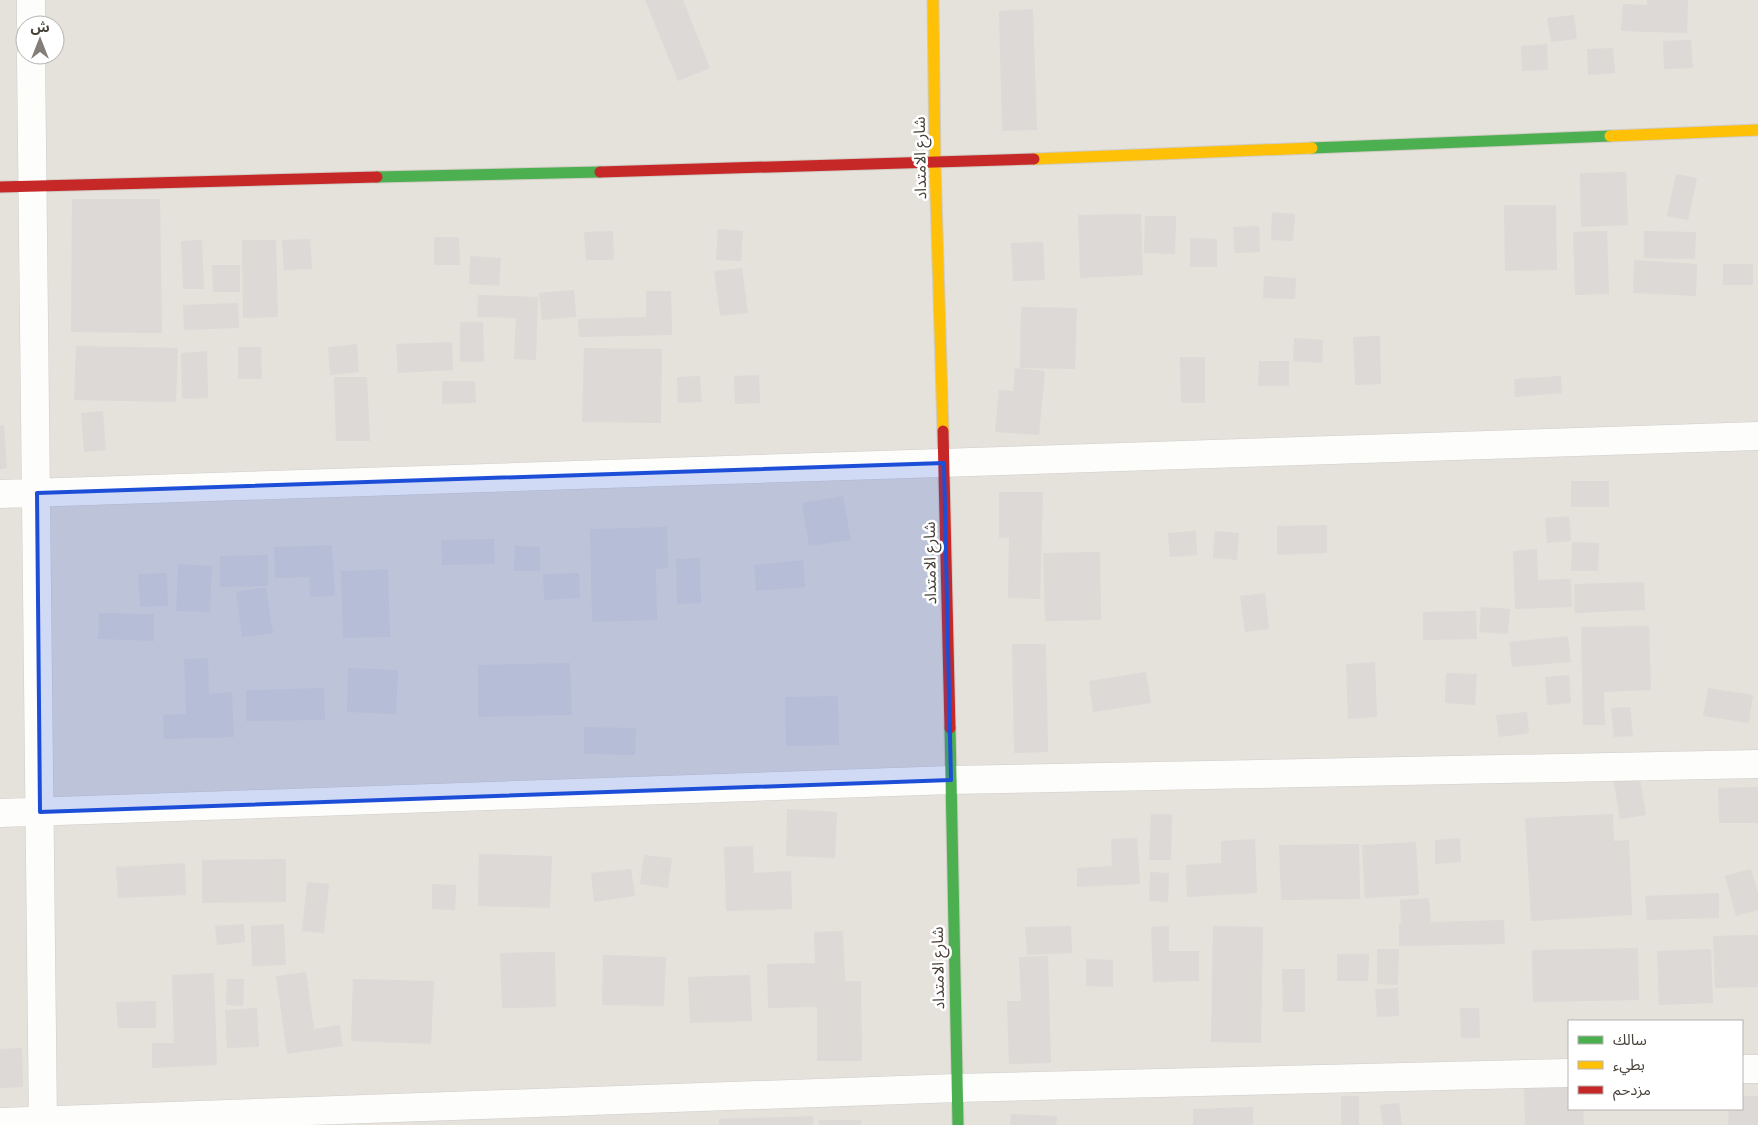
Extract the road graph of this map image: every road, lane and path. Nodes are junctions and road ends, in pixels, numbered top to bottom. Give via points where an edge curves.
1 (31, 0) edge
2 (933, 0) edge
3 (31, 15) edge
4 (31, 65) edge
5 (1758, 130) edge
6 (936, 163) junction
7 (0, 187) edge
8 (32, 187) junction
9 (1758, 436) edge
10 (944, 463) junction
11 (37, 493) junction
12 (0, 494) edge
13 (1758, 764) edge
14 (951, 780) junction
15 (40, 812) junction
16 (0, 813) edge
17 (1743, 1069) edge
18 (1758, 1069) edge
19 (1568, 1073) edge
20 (957, 1088) junction
21 (0, 1122) edge
22 (43, 1123) edge
23 (958, 1125) edge

1 - 3 street
2 - 6 street, شارع الامتداد
4 - 8 street
5 - 6 street
6 - 8 street
6 - 10 street, شارع الامتداد
7 - 8 street
8 - 11 street
9 - 10 street
10 - 11 street
10 - 14 street, شارع الامتداد
11 - 12 street
11 - 15 street
13 - 14 street
14 - 15 street
14 - 20 street, شارع الامتداد
15 - 16 street
15 - 22 street
17 - 18 street
19 - 20 street
20 - 22 street
20 - 23 street, شارع الامتداد
21 - 22 street

